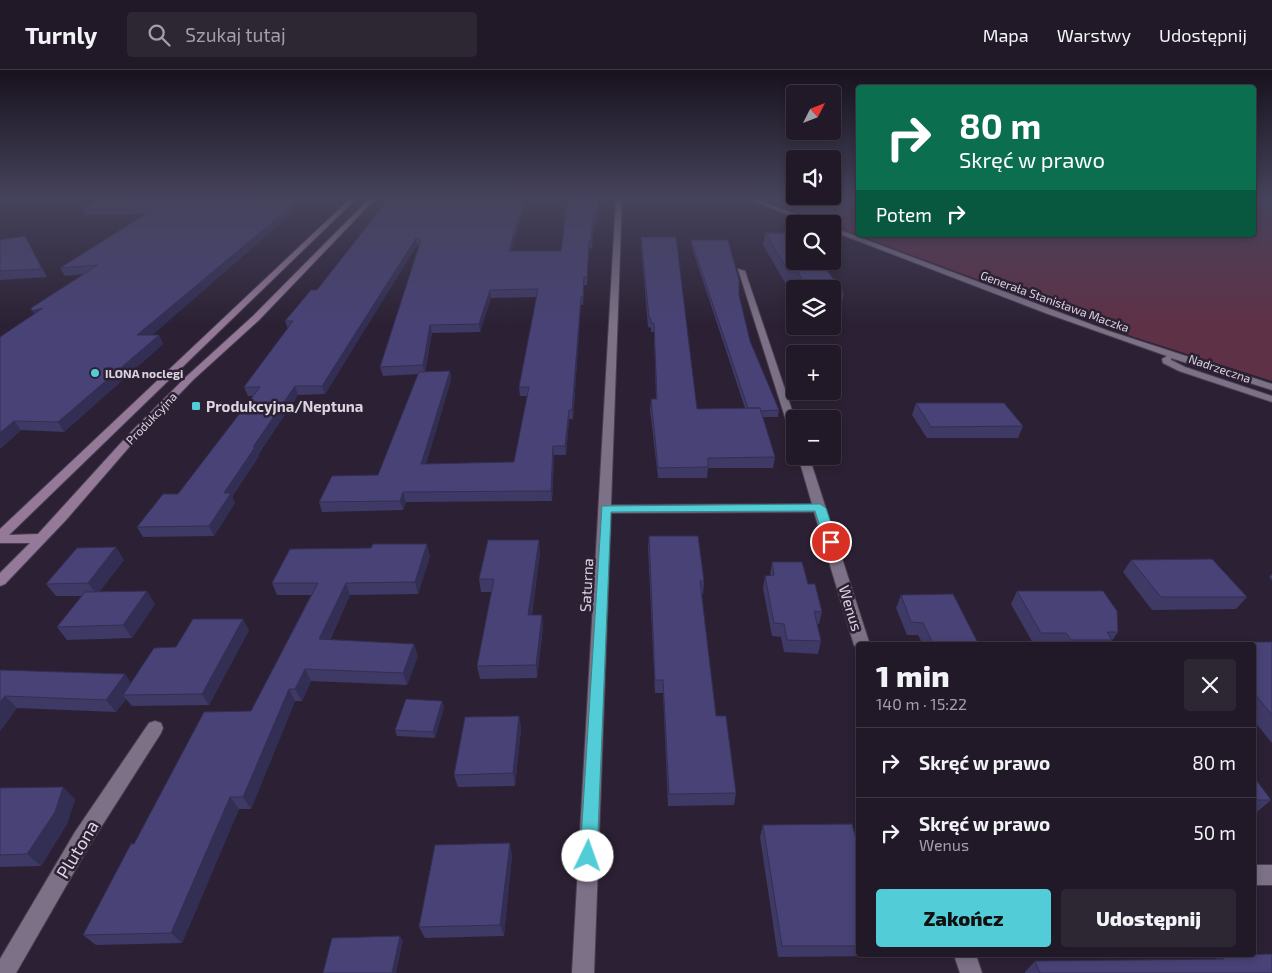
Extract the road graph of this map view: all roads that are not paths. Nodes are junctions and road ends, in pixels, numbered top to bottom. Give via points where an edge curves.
1 (310, 240) edge
2 (332, 240) edge
3 (617, 240) edge
4 (861, 240) edge
5 (741, 271) dead end
6 (1169, 354) junction
7 (1272, 387) edge
8 (1272, 400) edge
9 (787, 410) edge
10 (806, 465) edge
11 (820, 508) junction
12 (606, 509) junction
13 (0, 537) edge
14 (42, 538) junction
15 (0, 581) edge
16 (861, 642) edge
17 (155, 728) dead end
18 (1256, 875) edge
19 (1272, 875) edge
20 (966, 957) edge
21 (4, 973) edge
22 (583, 973) edge
23 (971, 973) edge

1 - 13 main road, Produkcyjna
2 - 14 main road, Produkcyjna via 256,318 190,378
3 - 12 street, Saturna
4 - 6 street, Generała Stanisława Maczka
5 - 9 street
6 - 7 street, Generała Stanisława Maczka
6 - 8 street, Nadrzeczna via 1166,361 1182,369
10 - 11 street, Wenus
11 - 12 street
11 - 16 street, Wenus
12 - 22 street, Saturna
13 - 14 main road
14 - 15 main road, Produkcyjna
17 - 21 street, Plutona via 82,839
18 - 19 street
20 - 23 street

